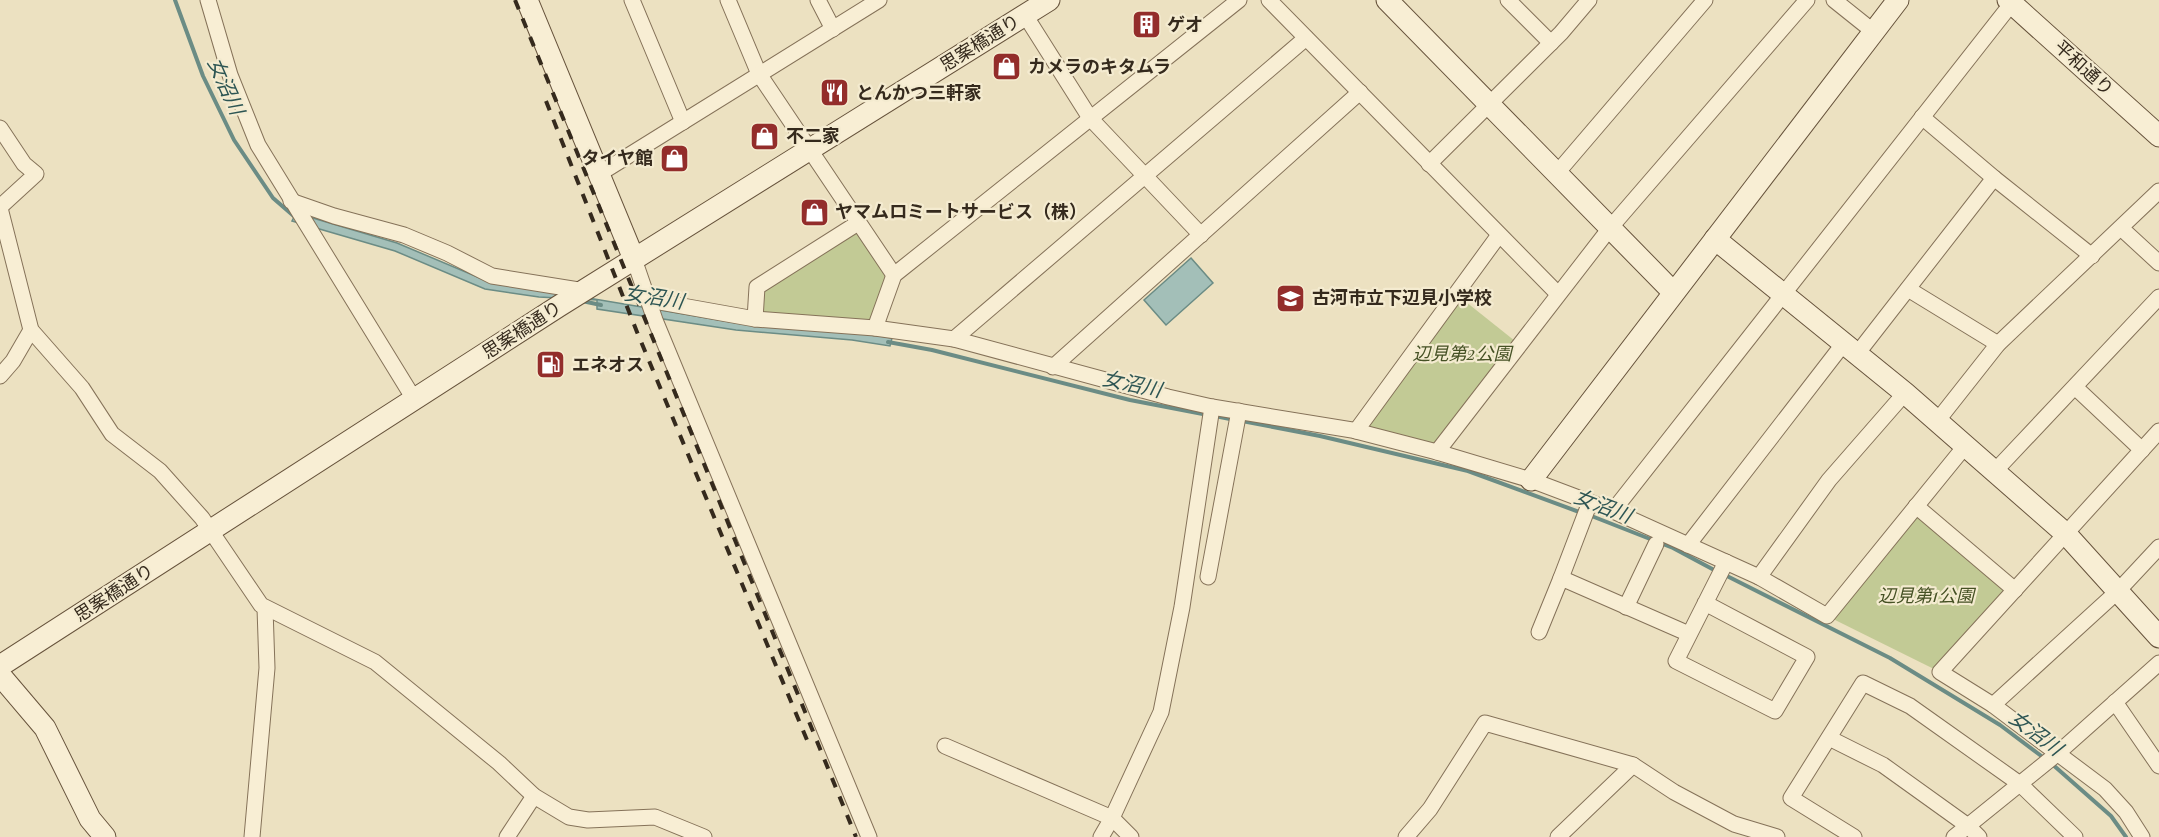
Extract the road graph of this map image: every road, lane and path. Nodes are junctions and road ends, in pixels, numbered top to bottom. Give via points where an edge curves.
1 (208, 0) edge
2 (527, 0) edge
3 (632, 0) edge
4 (728, 0) edge
5 (818, 0) edge
6 (879, 0) edge
7 (1049, 0) edge
8 (1239, 0) edge
9 (1269, 0) edge
10 (1387, 0) edge
11 (1508, 0) edge
12 (1589, 0) edge
13 (1705, 0) edge
14 (1807, 0) edge
15 (1834, 0) edge
16 (1898, 0) edge
17 (2010, 2) edge
18 (1025, 15) junction
19 (833, 29) junction
20 (1874, 32) junction
21 (1306, 38) junction
22 (1551, 43) junction
23 (759, 74) junction
24 (1360, 93) junction
25 (1490, 104) junction
26 (1922, 117) junction
27 (1090, 118) junction
28 (683, 122) junction
29 (0, 128) edge
30 (2159, 136) edge
31 (809, 149) junction
32 (1429, 164) junction
33 (1557, 173) junction
34 (599, 174) junction
35 (1145, 176) junction
36 (1994, 178) junction
37 (2159, 191) edge
38 (294, 206) junction
39 (0, 207) edge
40 (858, 223) junction
41 (1610, 228) junction
42 (2121, 228) junction
43 (1201, 235) junction
44 (1499, 235) junction
45 (1715, 239) junction
46 (2092, 256) junction
47 (634, 260) junction
48 (2159, 263) edge
49 (894, 275) junction
50 (1908, 289) junction
51 (1673, 292) junction
52 (581, 293) junction
53 (1558, 294) junction
54 (1783, 294) junction
55 (2159, 297) edge
56 (651, 309) junction
57 (755, 319) junction
58 (875, 328) junction
59 (32, 330) junction
60 (954, 339) junction
61 (1998, 344) junction
62 (1851, 349) junction
63 (1053, 367) junction
64 (0, 376) edge
65 (2074, 387) junction
66 (1905, 393) junction
67 (414, 399) junction
68 (1212, 407) junction
69 (1239, 411) junction
70 (1938, 420) junction
71 (1356, 431) junction
72 (2159, 431) edge
73 (1966, 445) junction
74 (2142, 450) junction
75 (1437, 452) junction
76 (1995, 471) junction
77 (1531, 480) junction
78 (1590, 502) junction
79 (1917, 506) junction
80 (1197, 507) junction
81 (1613, 511) junction
82 (1220, 512) junction
83 (211, 531) junction
84 (2066, 534) junction
85 (1656, 544) dead end
86 (1688, 545) junction
87 (2159, 547) edge
88 (1726, 562) junction
89 (1208, 577) dead end
90 (1759, 577) junction
91 (1561, 578) junction
92 (2014, 591) junction
93 (2118, 591) junction
94 (1705, 603) junction
95 (1626, 607) junction
96 (265, 608) junction
97 (1539, 632) dead end
98 (1689, 634) junction
99 (2159, 637) edge
100 (2159, 663) edge
101 (0, 666) edge
102 (0, 675) edge
103 (2115, 702) junction
104 (1993, 705) junction
105 (1829, 738) junction
106 (945, 746) dead end
107 (2058, 753) junction
108 (1634, 765) junction
109 (2159, 766) edge
110 (2020, 784) junction
111 (534, 796) junction
112 (1112, 818) junction
113 (1968, 826) junction
114 (1738, 832) edge
115 (105, 837) edge
116 (252, 837) edge
117 (507, 837) edge
118 (704, 837) edge
119 (869, 837) edge
120 (1101, 837) edge
121 (1131, 837) edge
122 (1406, 837) edge
123 (1558, 837) edge
124 (1777, 837) edge
125 (1854, 837) edge
126 (1954, 837) edge
127 (1979, 837) edge
128 (2075, 837) edge
129 (2142, 837) edge

1 - 38 street via 230,75 254,135
2 - 34 street
3 - 28 street
4 - 23 street
5 - 19 street
6 - 19 street
7 - 18 street, 思案橋通り
8 - 27 street
9 - 21 street
10 - 25 street
11 - 22 street
12 - 22 street
13 - 33 street
14 - 41 street
15 - 20 street
16 - 20 street
17 - 26 street
17 - 30 street, 平和通り
18 - 27 street
18 - 31 street, 思案橋通り
19 - 23 street
20 - 45 street
21 - 24 street
21 - 35 street
22 - 25 street
23 - 28 street
23 - 31 street
24 - 32 street
24 - 43 street
25 - 32 street
25 - 33 street
26 - 36 street
26 - 54 street
27 - 35 street
27 - 49 street
28 - 34 street
29 - 39 street via 24,164 36,174
31 - 40 street
31 - 47 street, 思案橋通り
32 - 44 street
33 - 41 street
34 - 47 street
35 - 43 street
35 - 60 street
36 - 46 street
36 - 50 street
37 - 42 street
38 - 52 street via 404,235 492,276
38 - 67 street
39 - 59 street
40 - 49 street
40 - 57 street via 757,287
41 - 51 street
41 - 53 street
42 - 46 street
42 - 48 street
43 - 63 street
44 - 53 street
44 - 71 street
45 - 51 street
45 - 54 street
46 - 61 street
47 - 52 street, 思案橋通り
47 - 56 street
49 - 58 street
50 - 61 street
50 - 62 street
51 - 77 street
52 - 67 street, 思案橋通り
53 - 75 street
54 - 62 street
54 - 81 street
55 - 65 street
56 - 57 street
56 - 119 street
57 - 58 street
58 - 60 street
59 - 64 street
59 - 83 street via 82,388 112,434 160,471
60 - 63 street
61 - 70 street
62 - 66 street
62 - 86 street
63 - 68 street
65 - 74 street
65 - 76 street
66 - 70 street
66 - 90 street via 1829,480
67 - 83 street, 思案橋通り
68 - 69 street
68 - 80 street
69 - 71 street
69 - 82 street
70 - 73 street
71 - 75 street
72 - 74 street
73 - 76 street
73 - 79 street
74 - 84 street
75 - 77 street
76 - 84 street
77 - 78 street
78 - 81 street
78 - 91 street
79 - 90 street via 1827,616
79 - 92 street
80 - 82 street
80 - 112 street via 1161,712
81 - 86 street
82 - 89 street
83 - 96 street
83 - 101 street, 思案橋通り
84 - 92 street
84 - 93 street
85 - 95 street
86 - 88 street
87 - 93 street
88 - 90 street
88 - 94 street
91 - 95 street
91 - 97 street
92 - 104 street via 1940,672
93 - 99 street
93 - 104 street
94 - 98 street
94 - 98 street via 1807,657 1775,711 1676,661
95 - 98 street
96 - 111 street via 375,662
96 - 116 street via 267,668
100 - 103 street
102 - 115 street via 45,728 90,819
103 - 107 street
103 - 109 street
104 - 107 street
105 - 110 street via 1863,683 1910,706
105 - 113 street via 1883,765
105 - 125 street via 1791,798
106 - 112 street
107 - 110 street
107 - 129 street via 2105,789
108 - 114 street via 1734,824
108 - 122 street via 1485,723 1430,809
108 - 123 street
110 - 113 street
110 - 128 street
111 - 117 street
111 - 118 street via 569,817 656,817
112 - 120 street
112 - 121 street
113 - 126 street
113 - 127 street
114 - 124 street

